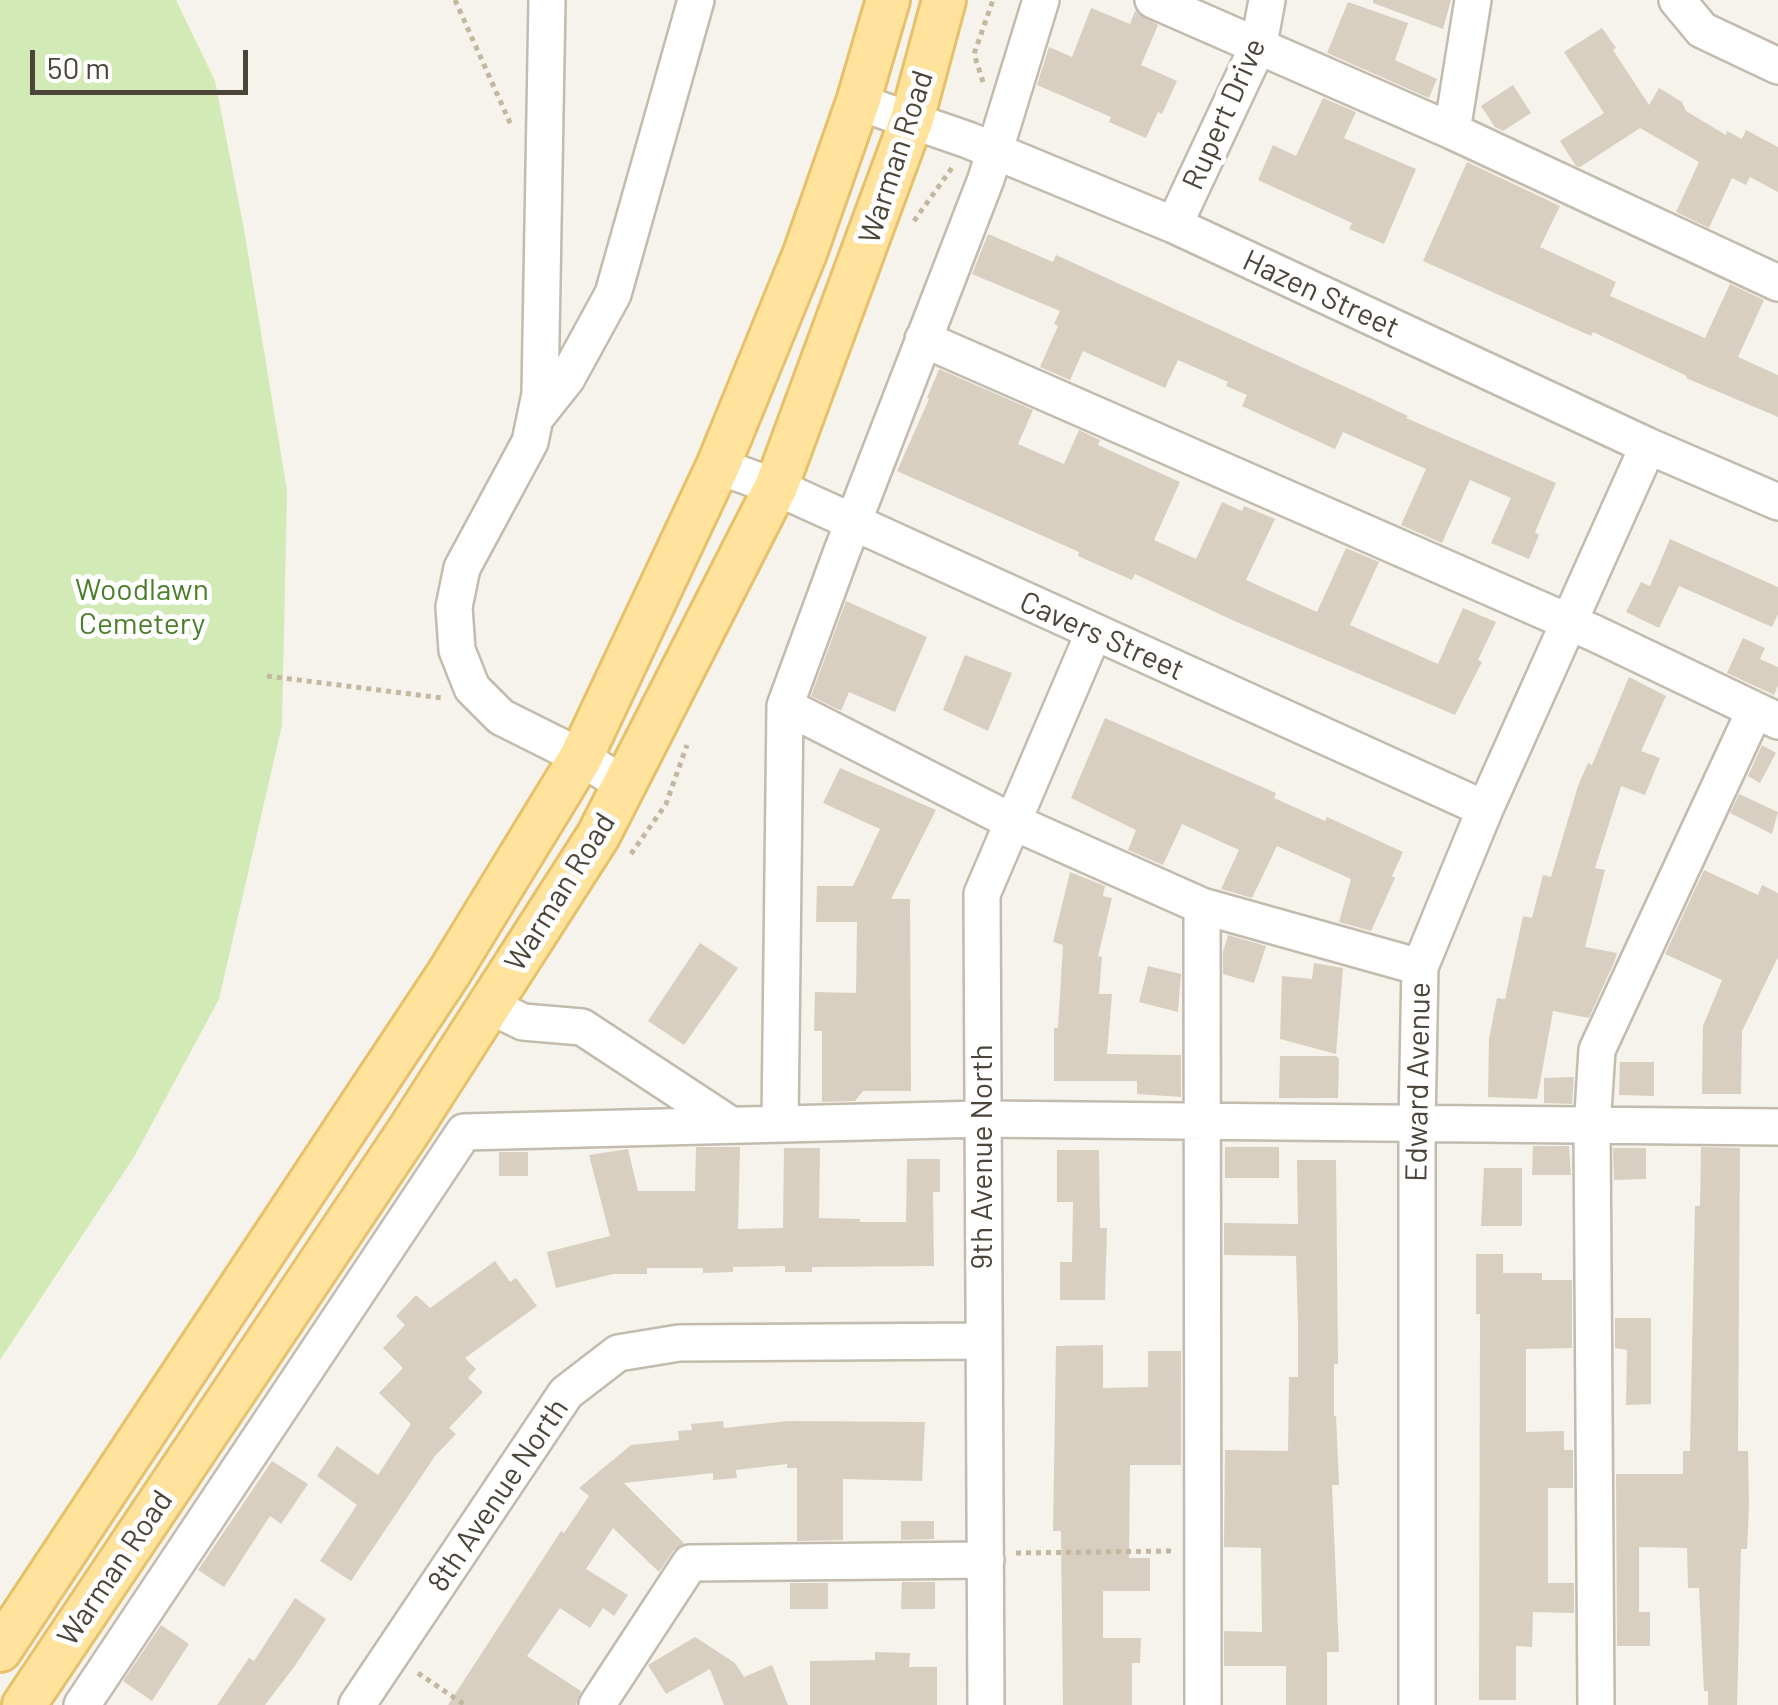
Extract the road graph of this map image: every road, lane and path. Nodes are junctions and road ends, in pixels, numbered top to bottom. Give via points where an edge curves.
1 (455, 0) edge
2 (547, 0) edge
3 (696, 0) edge
4 (888, 0) edge
5 (944, 0) edge
6 (1041, 0) edge
7 (1153, 0) edge
8 (1267, 0) edge
9 (1473, 0) edge
10 (1677, 0) edge
11 (1259, 44) junction
12 (1778, 66) edge
13 (858, 102) junction
14 (912, 119) junction
15 (512, 128) dead end
16 (1452, 131) junction
17 (995, 152) junction
18 (1174, 226) junction
19 (1778, 282) edge
20 (923, 340) junction
21 (535, 418) junction
22 (1648, 446) junction
23 (718, 466) junction
24 (776, 487) junction
25 (1778, 502) edge
26 (853, 522) junction
27 (1570, 623) junction
28 (1094, 632) junction
29 (267, 676) dead end
30 (485, 702) junction
31 (785, 706) junction
32 (1766, 716) edge
33 (581, 758) junction
34 (624, 786) junction
35 (1485, 808) junction
36 (1010, 821) junction
37 (1202, 906) junction
38 (1420, 968) junction
39 (490, 1006) junction
40 (983, 1118) junction
41 (1203, 1122) junction
42 (780, 1123) junction
43 (1416, 1124) junction
44 (730, 1125) junction
45 (1778, 1127) edge
46 (1592, 1128) junction
47 (982, 1341) junction
48 (1203, 1550) junction
49 (999, 1557) junction
50 (0, 1650) edge
51 (414, 1671) dead end
52 (24, 1705) edge
53 (82, 1705) edge
54 (357, 1705) edge
55 (465, 1705) edge
56 (597, 1705) edge
57 (986, 1705) edge
58 (1203, 1705) edge
59 (1417, 1705) edge
60 (1596, 1705) edge

1 - 15 path
2 - 21 street
3 - 21 street via 613,294 567,378
4 - 13 main road, Warman Road
5 - 14 main road, Warman Road
6 - 17 street
7 - 11 street
8 - 11 street, Rupert Drive
9 - 16 street
10 - 12 street via 1702,30
11 - 16 street
11 - 18 street, Rupert Drive
13 - 14 street, Hazen Street
13 - 23 main road, Warman Road via 805,254
14 - 17 street, Hazen Street
14 - 24 main road, Warman Road
16 - 19 street
17 - 18 street, Hazen Street
17 - 20 street
18 - 22 street, Hazen Street
20 - 26 street
20 - 27 street
21 - 30 street via 530,442 462,568 454,607 457,650
22 - 25 street, Hazen Street
22 - 27 street, Edward Avenue
23 - 24 street, Cavers Street
23 - 33 main road, Warman Road
24 - 26 street, Cavers Street
24 - 34 main road, Warman Road
26 - 28 street, Cavers Street
26 - 31 street
27 - 32 street
27 - 35 street, Edward Avenue
28 - 35 street, Cavers Street
28 - 36 street, 9th Avenue North
29 - 30 path
30 - 33 street via 514,726
31 - 36 street
31 - 42 street
32 - 46 street via 1597,1050
33 - 34 street
33 - 50 main road, Warman Road via 449,973
34 - 39 main road, Warman Road
35 - 38 street, Edward Avenue
36 - 37 street
36 - 40 street, 9th Avenue North via 982,894
37 - 38 street
37 - 41 street
38 - 43 street, Edward Avenue
39 - 44 street via 523,1022 582,1027
39 - 52 main road, Warman Road
40 - 41 street
40 - 42 street
40 - 47 street, 9th Avenue North
41 - 43 street
41 - 48 street
42 - 44 street
43 - 46 street
43 - 59 street, Edward Avenue
44 - 53 street via 464,1132
45 - 46 street
46 - 60 street
47 - 49 street, 9th Avenue North
47 - 54 street, 8th Avenue North via 679,1343 618,1353 566,1393
48 - 49 path
48 - 58 street
49 - 56 street via 690,1563
49 - 57 street, 9th Avenue North
51 - 55 path

